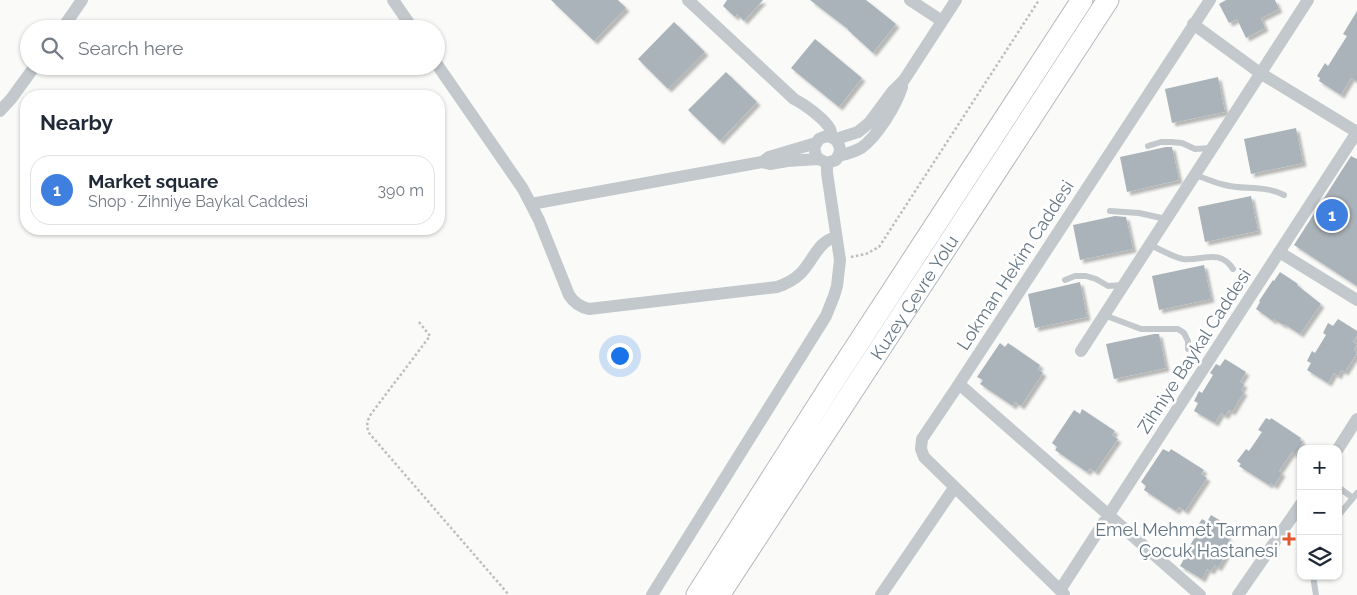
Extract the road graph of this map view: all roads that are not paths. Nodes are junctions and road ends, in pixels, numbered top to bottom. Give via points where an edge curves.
1 (82, 0) edge
2 (393, 0) edge
3 (688, 0) edge
4 (910, 0) edge
5 (956, 0) edge
6 (1082, 0) edge
7 (1108, 0) edge
8 (1210, 0) edge
9 (1308, 0) edge
10 (68, 20) edge
11 (406, 20) edge
12 (942, 21) junction
13 (1194, 24) junction
14 (1260, 73) junction
15 (28, 75) edge
16 (444, 75) edge
17 (904, 80) junction
18 (794, 99) junction
19 (0, 111) edge
20 (1357, 132) edge
21 (834, 138) junction
22 (817, 141) junction
23 (1148, 146) dead end
24 (1212, 148) junction
25 (839, 156) junction
26 (823, 161) junction
27 (762, 162) junction
28 (1195, 175) junction
29 (1284, 196) dead end
30 (531, 204) junction
31 (1110, 211) dead end
32 (1166, 219) junction
33 (836, 237) junction
34 (1150, 244) junction
35 (1279, 252) junction
36 (1233, 269) dead end
37 (1065, 280) dead end
38 (1123, 286) junction
39 (1357, 300) edge
40 (1104, 315) junction
41 (1188, 349) dead end
42 (1081, 351) dead end
43 (959, 384) junction
44 (1357, 419) edge
45 (1341, 445) edge
46 (954, 488) junction
47 (1342, 489) edge
48 (1355, 495) edge
49 (1297, 510) edge
50 (1342, 511) edge
51 (1109, 514) junction
52 (1314, 580) edge
53 (1062, 592) edge
54 (652, 595) edge
55 (697, 595) edge
56 (719, 595) edge
57 (881, 595) edge
58 (1200, 595) edge
59 (1238, 595) edge
60 (1316, 595) edge

1 - 10 street
2 - 11 street
3 - 18 street
4 - 12 street
5 - 12 street
6 - 55 highway, Kuzey Çevre Yolu
7 - 56 highway, Kuzey Çevre Yolu
8 - 13 street, Lokman Hekim Caddesi
9 - 14 street
12 - 17 street
13 - 14 street
13 - 43 street, Lokman Hekim Caddesi
14 - 20 street
14 - 24 street
15 - 19 street
16 - 30 street
17 - 21 street via 863,128 852,135
17 - 25 street via 899,95 874,136 861,148
18 - 21 street via 825,122
18 - 22 street via 816,127
20 - 35 street, Zihniye Baykal Caddesi
21 - 22 street via 823,137
21 - 25 street via 840,147
22 - 26 street via 814,152
22 - 27 street
23 - 24 lane via 1171,142 1195,149
24 - 28 street
25 - 26 street via 836,160
26 - 27 street
26 - 33 street
27 - 30 street
28 - 29 lane via 1224,185 1252,187
28 - 32 street
30 - 33 street via 569,295 577,305 589,310 777,287 802,273 824,242
31 - 32 lane
32 - 34 street
33 - 54 street via 840,260 837,286 826,316
34 - 36 lane via 1183,259 1221,257
34 - 38 street
35 - 39 street
35 - 51 street, Zihniye Baykal Caddesi
37 - 38 lane via 1086,276 1108,286
38 - 40 street
40 - 41 lane via 1141,329 1178,329 1184,333
40 - 42 street
43 - 46 street, Lokman Hekim Caddesi via 920,444 924,457
43 - 51 street
44 - 45 street
46 - 53 street
46 - 57 street
47 - 48 lane
48 - 50 lane
49 - 59 street
51 - 53 street, Zihniye Baykal Caddesi
51 - 58 street
52 - 60 lane

